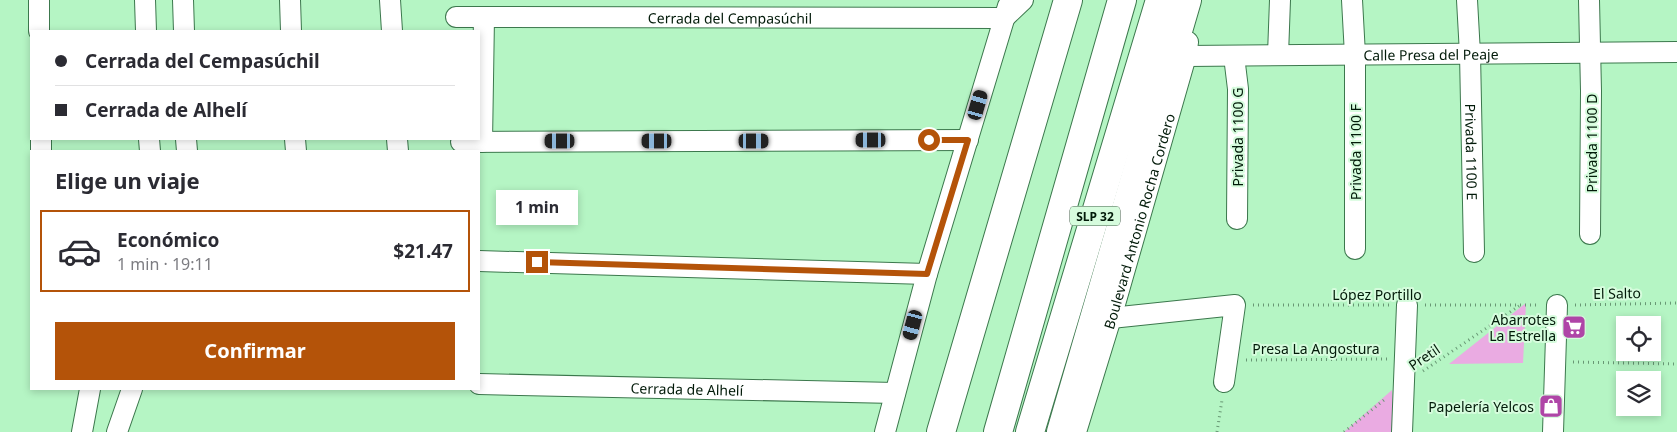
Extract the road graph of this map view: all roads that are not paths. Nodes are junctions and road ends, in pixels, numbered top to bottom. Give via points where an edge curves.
1 (39, 0) edge
2 (145, 0) edge
3 (183, 0) edge
4 (290, 0) edge
5 (390, 0) edge
6 (1023, 0) edge
7 (1068, 0) edge
8 (1122, 0) edge
9 (1160, 0) edge
10 (1280, 0) edge
11 (1352, 0) edge
12 (1466, 0) edge
13 (1589, 0) edge
14 (1191, 3) edge
15 (1007, 9) edge
16 (456, 17) dead end
17 (484, 17) junction
18 (40, 30) edge
19 (146, 30) edge
20 (184, 30) edge
21 (291, 30) edge
22 (392, 30) edge
23 (1589, 52) junction
24 (1677, 52) edge
25 (1470, 54) junction
26 (1278, 55) junction
27 (1355, 55) junction
28 (1186, 56) junction
29 (1234, 56) junction
30 (968, 140) junction
31 (461, 142) dead end
32 (482, 142) junction
33 (1237, 219) dead end
34 (1590, 234) dead end
35 (1354, 249) dead end
36 (1474, 252) dead end
37 (480, 260) edge
38 (927, 274) junction
39 (1407, 305) road end
40 (1557, 305) road end
41 (1111, 318) junction
42 (1224, 382) road end
43 (480, 384) edge
44 (90, 390) edge
45 (132, 390) edge
46 (895, 393) junction
47 (82, 432) edge
48 (117, 432) edge
49 (885, 432) edge
50 (941, 432) edge
51 (998, 432) edge
52 (1030, 432) edge
53 (1061, 432) edge
54 (1076, 432) edge
55 (1402, 432) edge
56 (1553, 432) edge

1 - 18 street
2 - 19 street
3 - 20 street
4 - 21 street
5 - 22 street
6 - 15 street
7 - 50 main road
8 - 51 main road, SLP 32
9 - 52 main road, SLP 32
10 - 26 street
11 - 27 street, Privada 1100 F
12 - 25 street, Privada 1100 E
13 - 23 street, Privada 1100 D
14 - 28 street, Boulevard Antonio Rocha Cordero
14 - 53 main road
15 - 17 street, Cerrada del Cempasúchil
15 - 30 street
16 - 17 street, Cerrada del Cempasúchil
17 - 32 street
23 - 24 street, Calle Presa del Peaje
23 - 25 street, Calle Presa del Peaje
23 - 34 street, Privada 1100 D
25 - 27 street, Calle Presa del Peaje
25 - 36 street, Privada 1100 E
26 - 27 street, Calle Presa del Peaje
26 - 29 street, Calle Presa del Peaje
27 - 35 street, Privada 1100 F
28 - 29 street, Calle Presa del Peaje
28 - 41 street, Boulevard Antonio Rocha Cordero
29 - 33 street, Privada 1100 G via 1238,89
30 - 32 street
30 - 38 street
31 - 32 street
37 - 38 street
38 - 46 street
39 - 55 street
40 - 56 street
41 - 42 street via 1235,306
41 - 54 street, Boulevard Antonio Rocha Cordero
43 - 46 street, Cerrada de Alhelí
44 - 47 street
45 - 48 street
46 - 49 street

